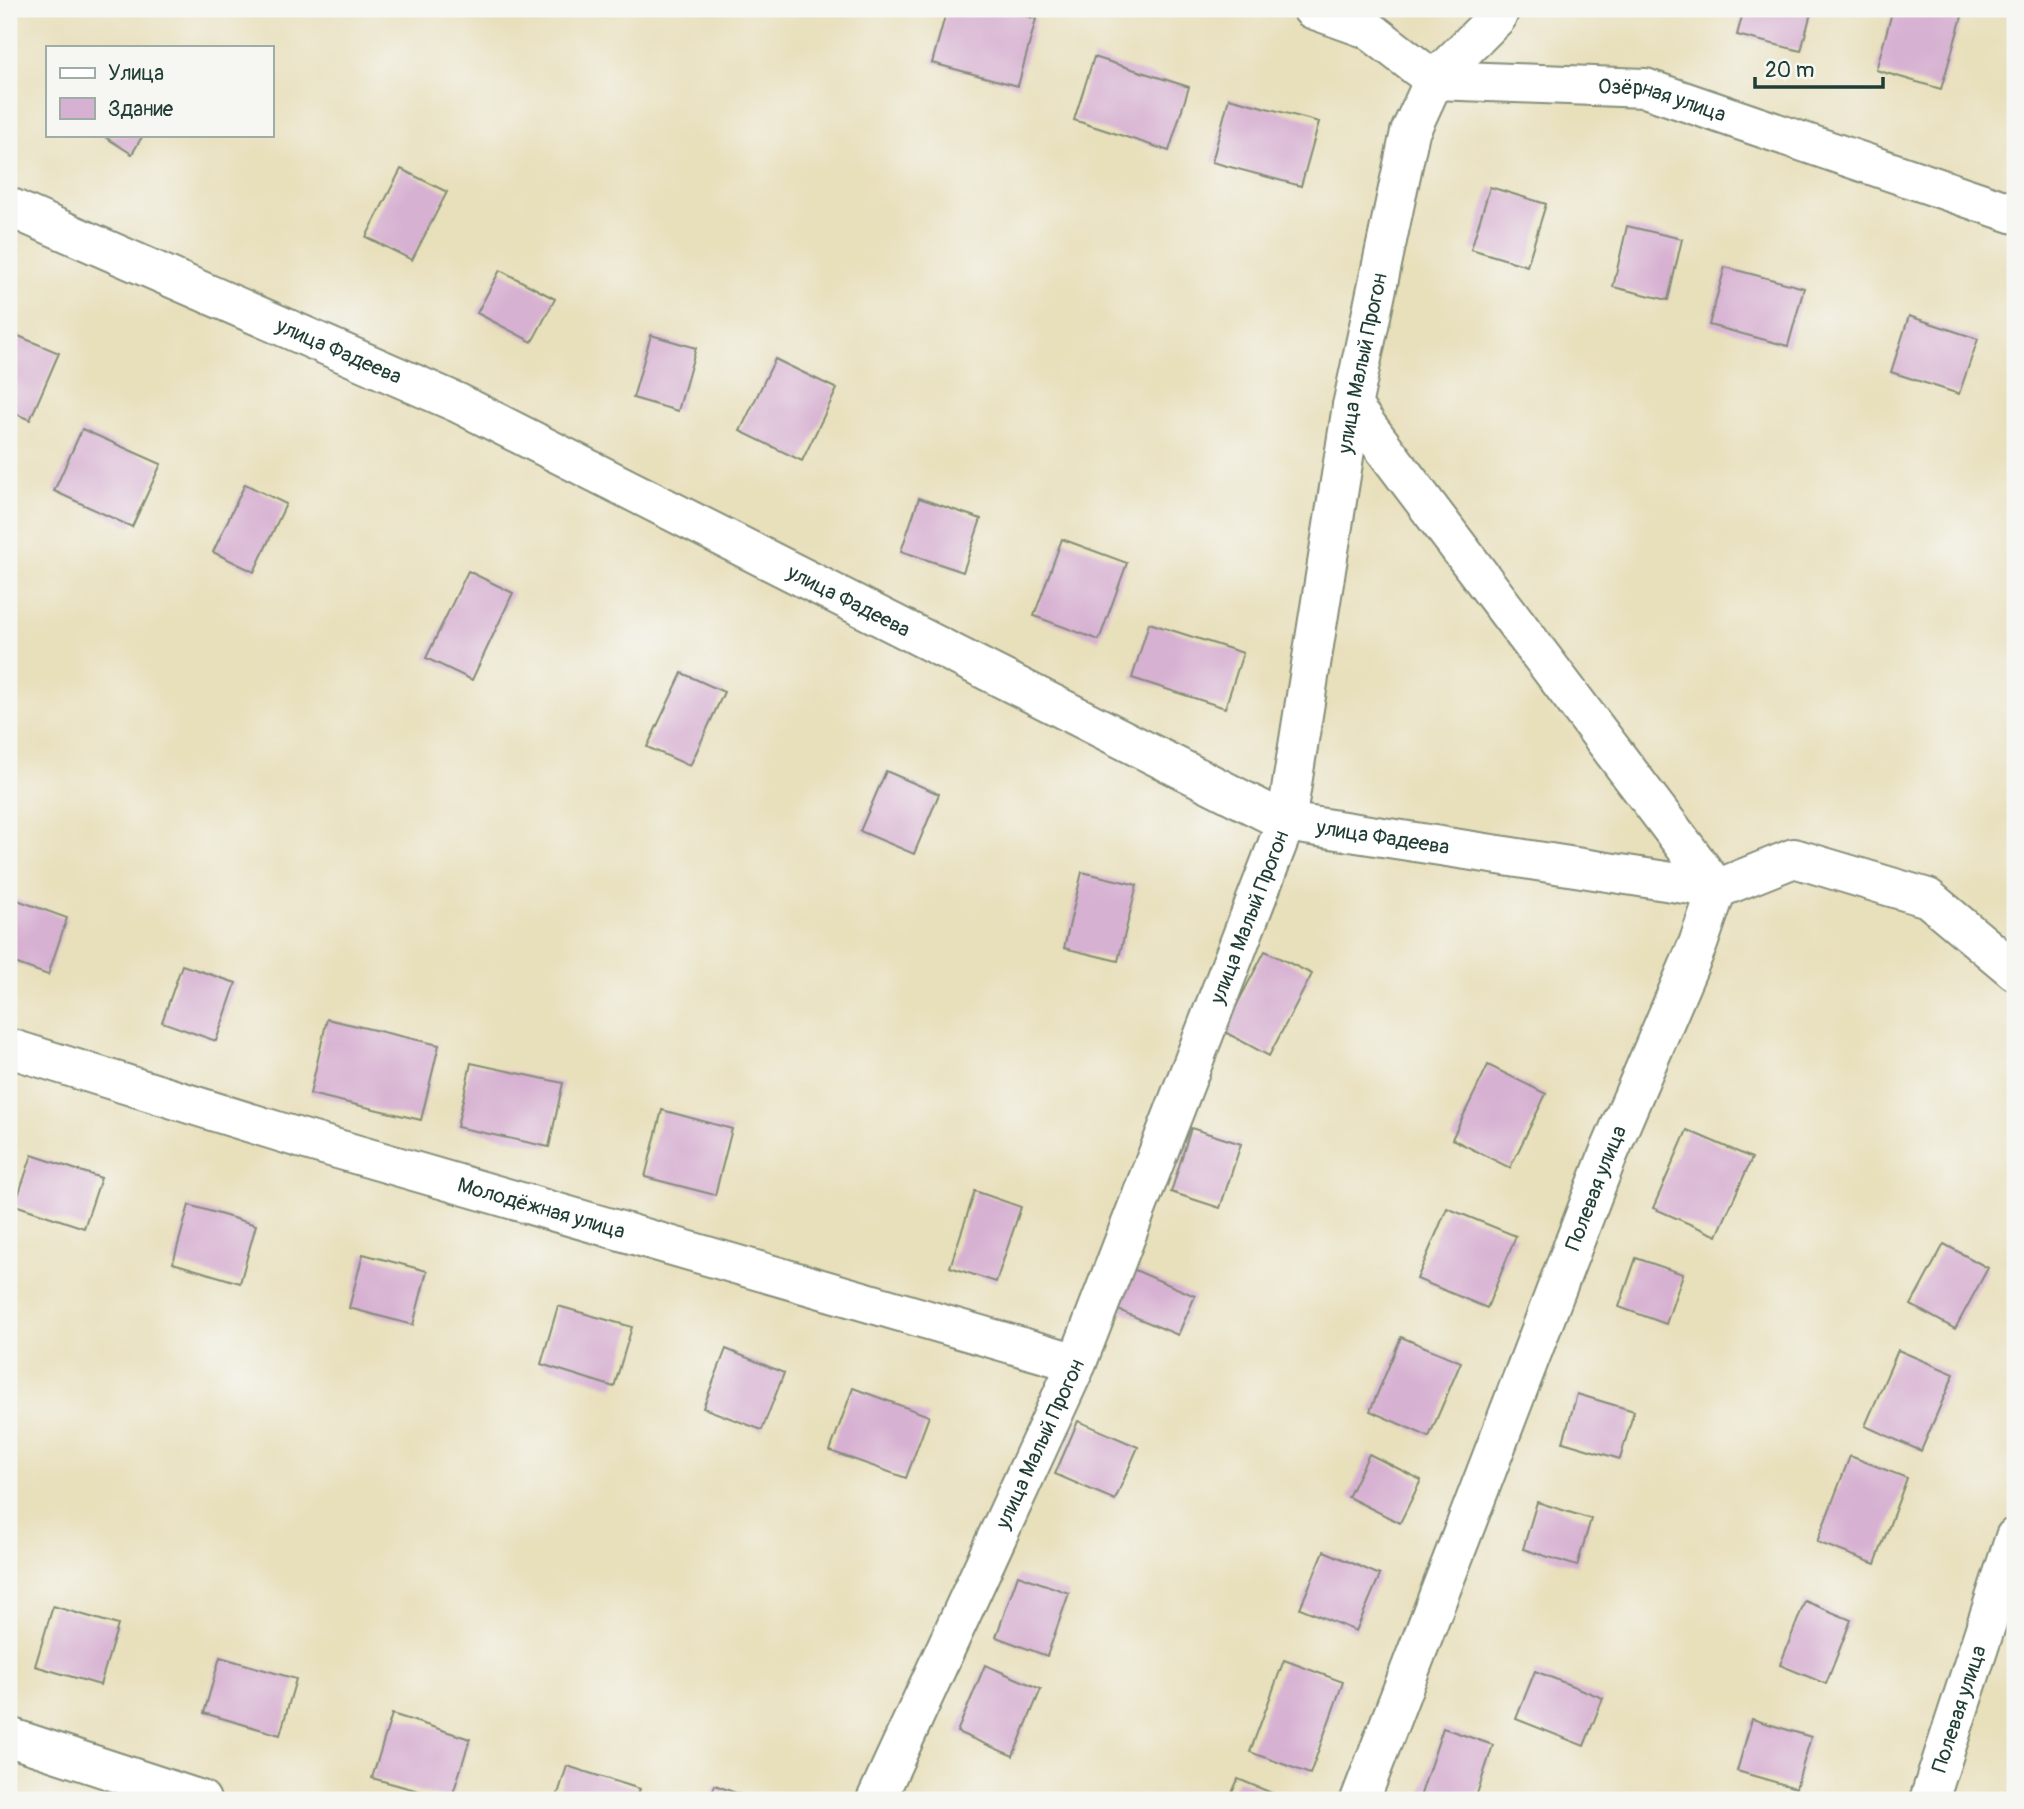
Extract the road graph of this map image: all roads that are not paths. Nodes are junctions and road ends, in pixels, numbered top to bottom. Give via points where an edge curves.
1 (1312, 9) edge
2 (1500, 9) edge
3 (1434, 80) junction
4 (9, 206) edge
5 (2015, 214) edge
6 (1352, 406) junction
7 (1286, 822) junction
8 (1717, 889) junction
9 (2015, 971) edge
10 (9, 1048) edge
11 (1077, 1363) junction
12 (2015, 1537) edge
13 (9, 1737) edge
14 (201, 1800) edge
15 (876, 1800) edge
16 (1360, 1800) edge
17 (1929, 1800) edge

1 - 3 street via 1368,29
2 - 3 street, улица Малый Прогон
3 - 5 street, Озёрная улица via 1645,88
3 - 6 street, улица Малый Прогон via 1410,132
4 - 7 street, улица Фадеева via 458,403
6 - 7 street, улица Малый Прогон
6 - 8 street
7 - 8 street, улица Фадеева
7 - 11 street, улица Малый Прогон
8 - 9 street via 1794,858 1927,898
8 - 16 street, Полевая улица via 1608,1155
10 - 11 street, Молодёжная улица via 296,1138
11 - 15 street, улица Малый Прогон
12 - 17 street, Полевая улица
13 - 14 street

